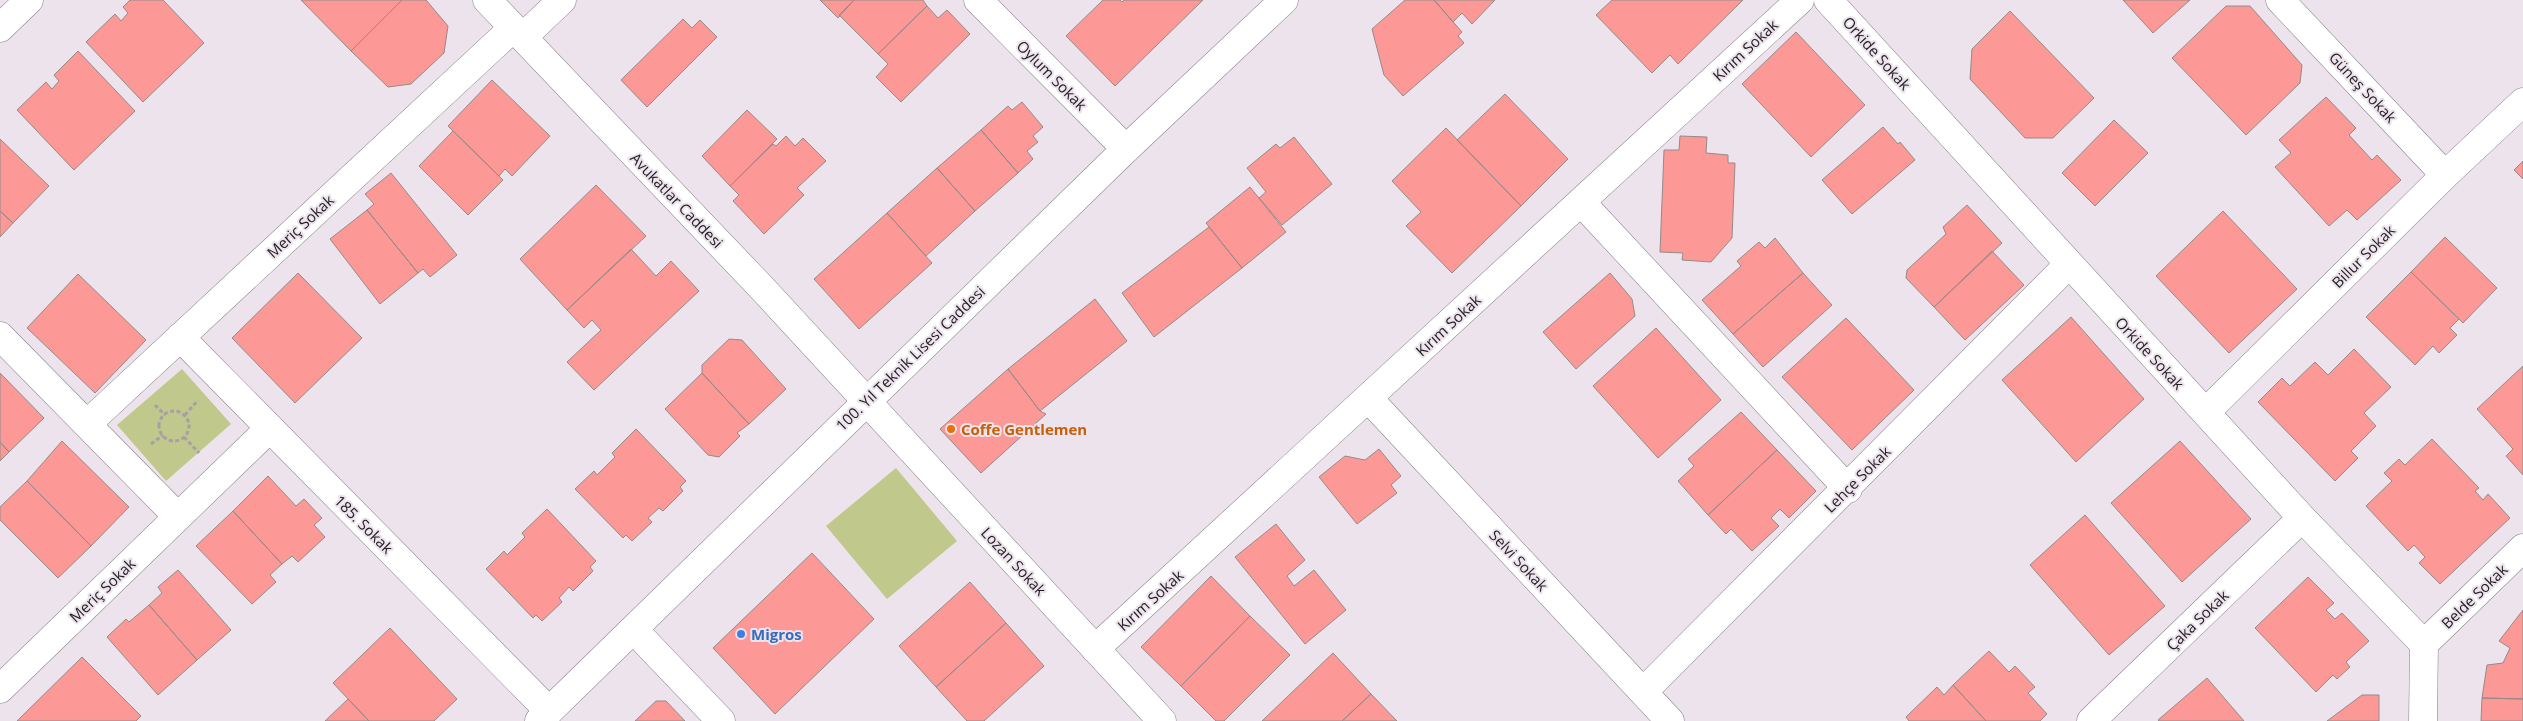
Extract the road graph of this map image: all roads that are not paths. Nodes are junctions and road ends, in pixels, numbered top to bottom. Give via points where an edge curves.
1 (29, 0) edge
2 (486, 0) edge
3 (562, 0) edge
4 (978, 0) edge
5 (1284, 0) edge
6 (1800, 0) edge
7 (1828, 0) edge
8 (2280, 0) edge
9 (0, 28) edge
10 (518, 33) junction
11 (2523, 102) edge
12 (1126, 149) junction
13 (2445, 174) junction
14 (1581, 202) junction
15 (2069, 264) junction
16 (0, 336) edge
17 (180, 337) junction
18 (1368, 399) junction
19 (865, 401) junction
20 (2206, 412) junction
21 (87, 424) junction
22 (270, 428) junction
23 (1848, 488) junction
24 (178, 517) junction
25 (2302, 518) junction
26 (2523, 548) edge
27 (634, 630) junction
28 (2424, 644) junction
29 (1095, 649) junction
30 (0, 689) edge
31 (1643, 692) junction
32 (544, 716) edge
33 (721, 721) edge
34 (1162, 721) edge
35 (1670, 721) edge
36 (2091, 721) edge
37 (2423, 721) edge

1 - 9 street
2 - 10 street, Avukatlar Caddesi
3 - 10 street, Meriç Sokak
4 - 12 street, Oylum Sokak
5 - 12 street, 100. Yıl Teknik Lisesi Caddesi
6 - 14 street, Kırım Sokak
7 - 15 street, Orkide Sokak
8 - 13 street, Güneş Sokak
10 - 17 street, Meriç Sokak
10 - 19 street, Avukatlar Caddesi
11 - 13 street, Billur Sokak
12 - 19 street, 100. Yıl Teknik Lisesi Caddesi
13 - 20 street, Billur Sokak
14 - 18 street, Kırım Sokak
14 - 23 street
15 - 20 street, Orkide Sokak
15 - 23 street, Lehçe Sokak
16 - 21 street
17 - 21 street, Meriç Sokak
17 - 22 street, 185. Sokak
18 - 29 street, Kırım Sokak
18 - 31 street, Selvi Sokak
19 - 27 street, 100. Yıl Teknik Lisesi Caddesi
19 - 29 street, Lozan Sokak
20 - 25 street, Orkide Sokak
21 - 24 street
22 - 24 street, Meriç Sokak
22 - 32 street, 185. Sokak
23 - 31 street, Lehçe Sokak
24 - 30 street, Meriç Sokak
25 - 28 street, Orkide Sokak
25 - 36 street, Çaka Sokak
26 - 28 street, Belde Sokak
27 - 32 street, 100. Yıl Teknik Lisesi Caddesi
27 - 33 street
28 - 37 street
29 - 34 street, Lozan Sokak
31 - 35 street, Selvi Sokak

